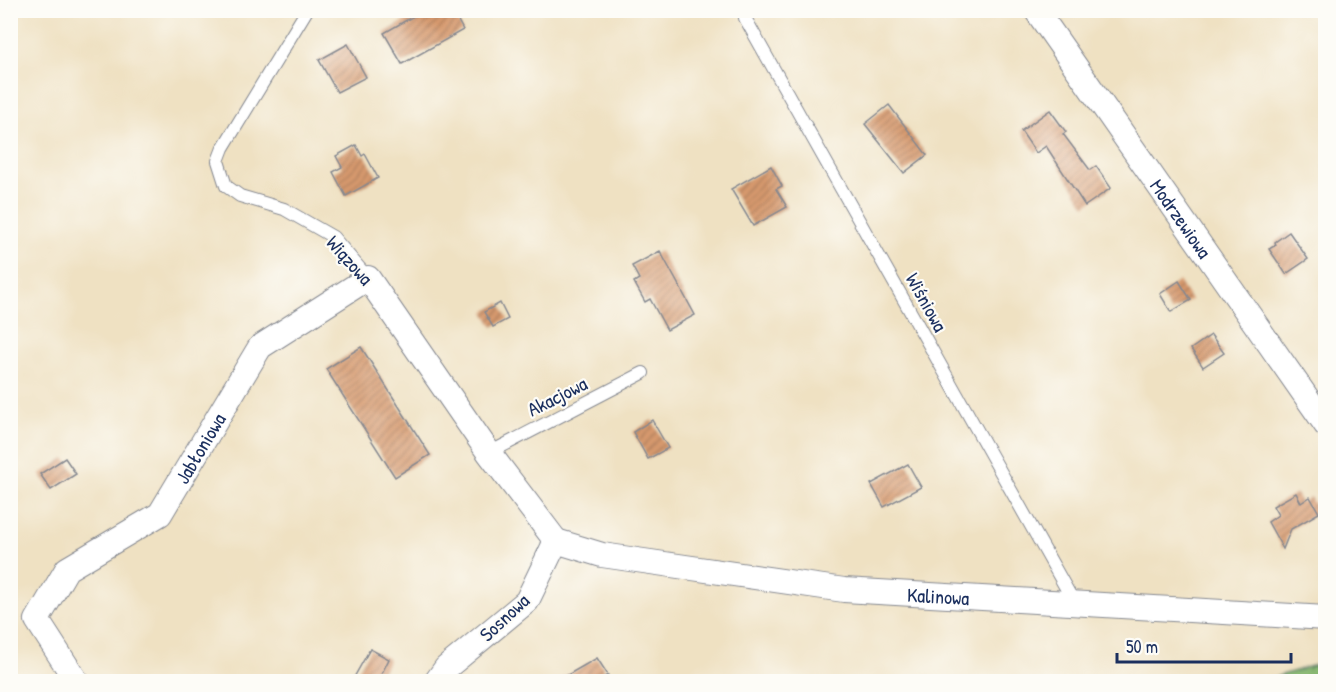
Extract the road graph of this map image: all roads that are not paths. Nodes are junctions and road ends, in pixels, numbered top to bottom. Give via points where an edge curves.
1 (307, 10) edge
2 (1036, 10) edge
3 (745, 18) dead end
4 (368, 278) junction
5 (643, 374) dead end
6 (1326, 425) edge
7 (489, 453) junction
8 (556, 541) junction
9 (1075, 604) junction
10 (1326, 618) edge
11 (446, 677) edge
12 (77, 681) edge

1 - 4 lane, Wiązowa via 223,148 218,161 220,172 226,186 240,196 284,209 333,237
2 - 6 street, Modrzewiowa
3 - 9 lane, Wiśniowa
4 - 7 street, Wiązowa
4 - 12 street, Jabłoniowa via 261,347 160,514 67,568 37,620
5 - 7 lane, Akacjowa
7 - 8 street, Wiązowa
8 - 9 street, Kalinowa via 602,555 844,590
8 - 11 street, Sosnowa via 527,601
9 - 10 street, Kalinowa

